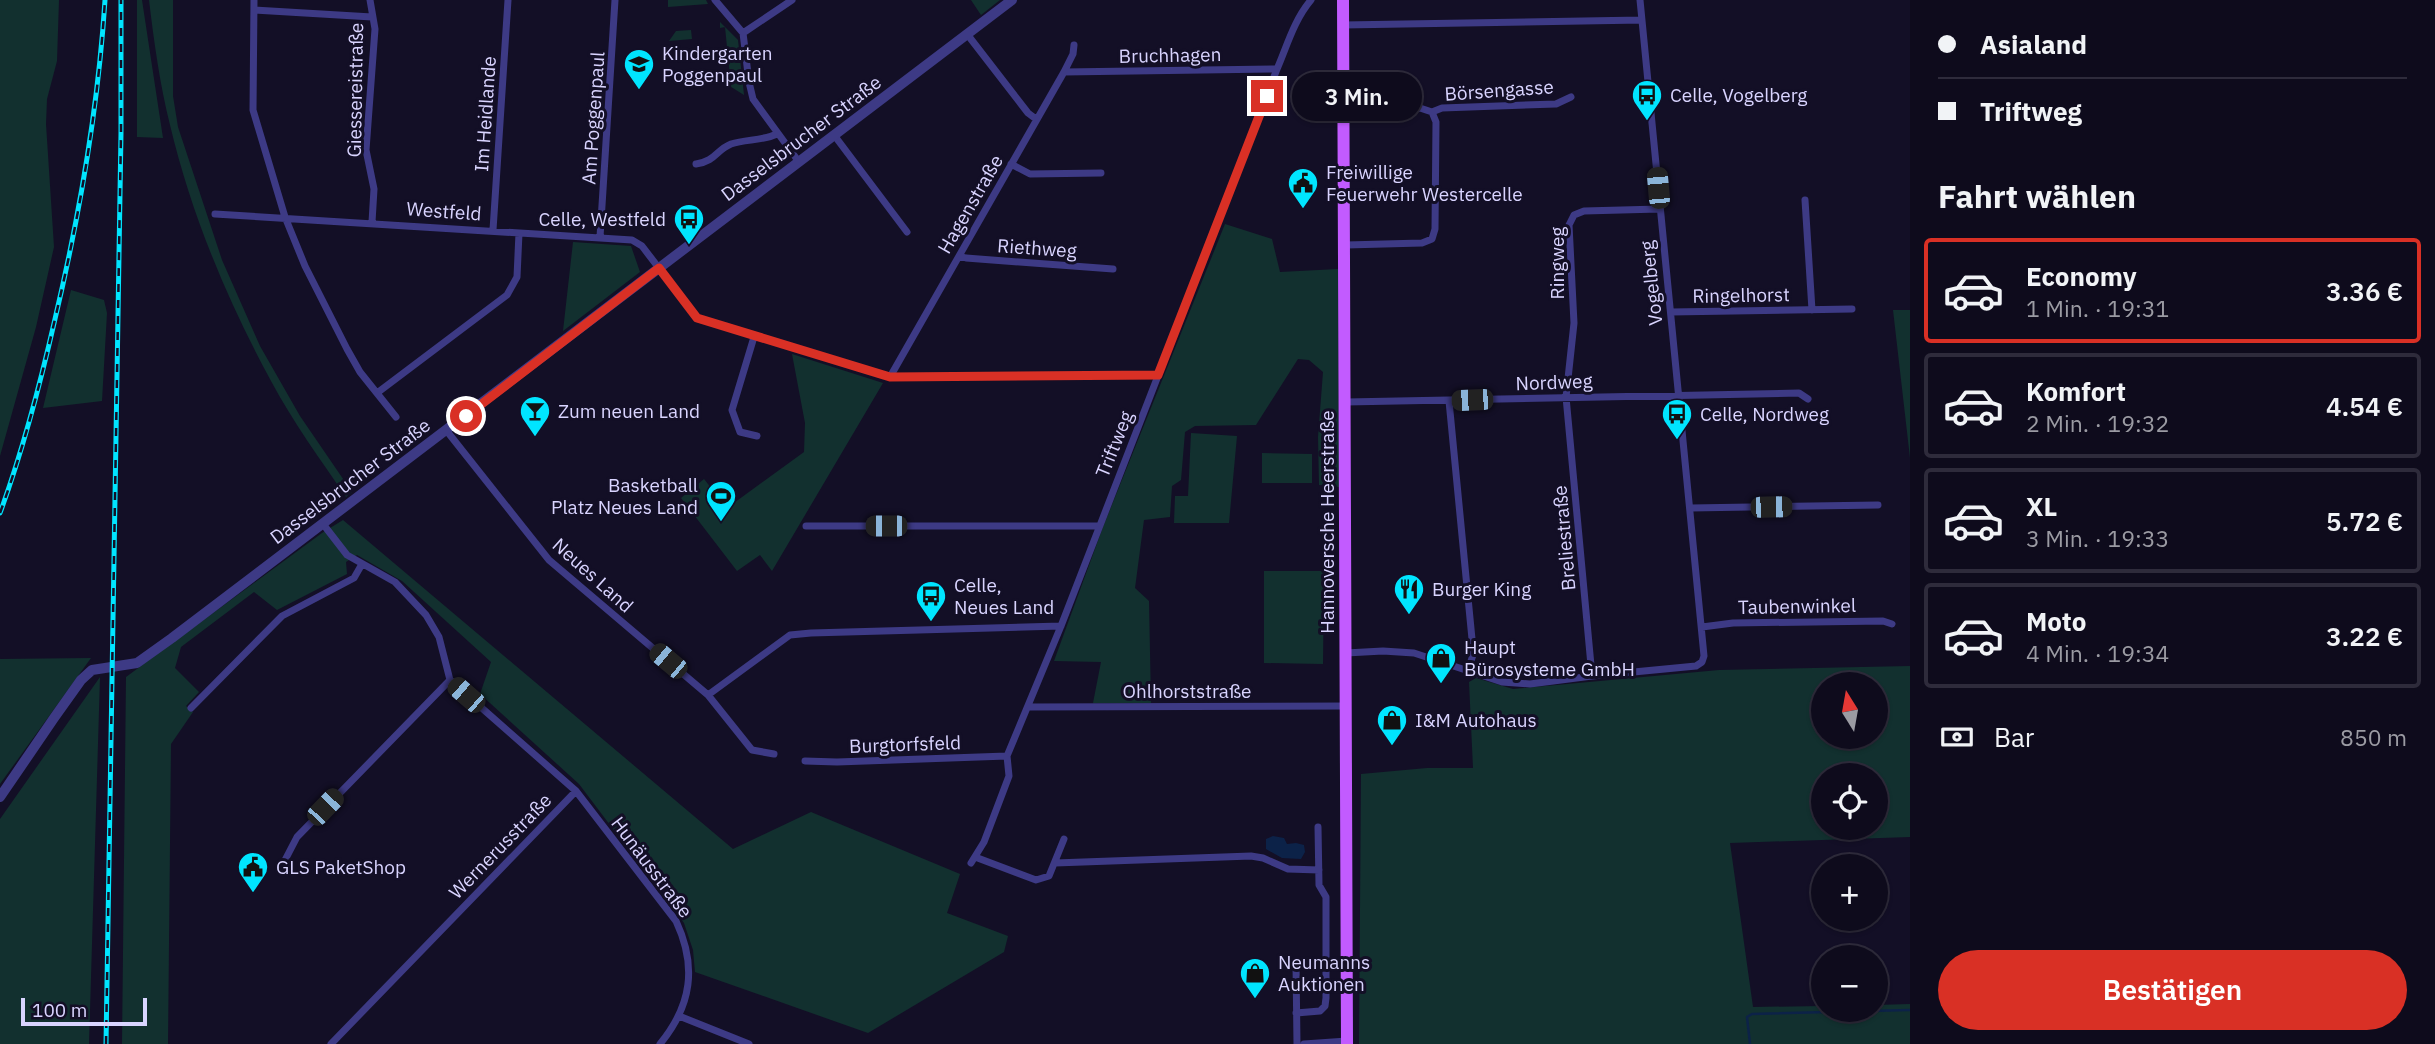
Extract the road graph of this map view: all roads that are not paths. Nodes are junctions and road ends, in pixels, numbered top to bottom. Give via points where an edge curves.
1 (254, 0) edge
2 (370, 0) edge
3 (508, 0) edge
4 (615, 0) edge
5 (715, 0) edge
6 (792, 0) edge
7 (1012, 0) edge
8 (1311, 0) edge
9 (1343, 0) edge
10 (1640, 0) edge
11 (254, 10) junction
12 (372, 17) junction
13 (1642, 20) junction
14 (1343, 25) junction
15 (743, 33) junction
16 (967, 34) junction
17 (1074, 45) dead end
18 (1277, 69) junction
19 (1064, 72) junction
20 (1571, 97) dead end
21 (1345, 110) junction
22 (1432, 112) junction
23 (1036, 119) junction
24 (777, 134) junction
25 (834, 135) junction
26 (799, 162) junction
27 (696, 164) dead end
28 (1011, 164) junction
29 (1101, 173) dead end
30 (1805, 200) dead end
31 (1660, 209) junction
32 (215, 214) dead end
33 (285, 217) junction
34 (372, 222) junction
35 (493, 230) junction
36 (907, 232) dead end
37 (519, 233) junction
38 (600, 237) junction
39 (1346, 244) junction
40 (959, 256) junction
41 (659, 268) junction
42 (1113, 269) dead end
43 (1852, 309) dead end
44 (1812, 310) junction
45 (1671, 312) junction
46 (754, 337) junction
47 (1158, 375) junction
48 (890, 377) junction
49 (377, 393) junction
50 (1678, 395) junction
51 (1566, 397) junction
52 (1808, 399) dead end
53 (1449, 401) junction
54 (1346, 402) junction
55 (396, 416) dead end
56 (446, 430) junction
57 (757, 436) dead end
58 (1878, 505) dead end
59 (1691, 508) junction
60 (323, 524) junction
61 (806, 526) dead end
62 (1098, 526) junction
63 (362, 564) junction
64 (1892, 624) dead end
65 (1061, 626) junction
66 (1702, 627) junction
67 (1346, 653) junction
68 (1468, 670) junction
69 (1592, 676) junction
70 (450, 680) junction
71 (708, 695) junction
72 (1346, 706) junction
73 (1028, 707) junction
74 (191, 708) dead end
75 (774, 754) dead end
76 (1007, 756) junction
77 (805, 761) dead end
78 (576, 790) junction
79 (0, 797) edge
80 (1318, 827) dead end
81 (1064, 839) dead end
82 (284, 862) dead end
83 (1055, 863) junction
84 (1319, 870) junction
85 (1296, 964) dead end
86 (1296, 1013) junction
87 (679, 1016) junction
88 (1347, 1043) edge
89 (331, 1044) edge
90 (660, 1044) edge
91 (749, 1044) edge
92 (1297, 1044) edge
93 (1304, 1044) edge

1 - 11 street
2 - 12 street, Giessereistraße
3 - 35 street, Im Heidlande
4 - 38 street, Am Poggenpaul
5 - 15 street
6 - 15 street
7 - 16 street, Dasselsbrucher Straße
8 - 18 street, Triftweg
9 - 14 main road, Hannoversche Heerstraße
10 - 13 street, Vogelberg
11 - 12 street
11 - 33 street via 253,110
12 - 34 street, Giessereistraße via 375,29 366,150 374,189
13 - 14 street
13 - 31 street, Vogelberg
14 - 21 main road, Hannoversche Heerstraße
15 - 24 street via 753,99
16 - 23 street
16 - 25 street, Dasselsbrucher Straße
17 - 19 street, Hagenstraße
18 - 19 street, Bruchhagen
18 - 47 street, Triftweg
19 - 23 street, Hagenstraße
20 - 22 street, Börsengasse via 1556,104
21 - 22 street, Börsengasse via 1420,108
21 - 39 main road, Hannoversche Heerstraße
22 - 39 street via 1436,122 1436,229 1432,239
23 - 28 street, Hagenstraße
24 - 26 street
24 - 27 street via 729,144 709,162
25 - 26 street, Dasselsbrucher Straße
25 - 36 street
26 - 41 street, Dasselsbrucher Straße
28 - 29 street via 1030,174
28 - 40 street, Hagenstraße
30 - 44 street, Ringelhorst
31 - 45 street, Vogelberg
31 - 51 street, Ringweg via 1574,215 1569,225 1574,323
32 - 33 street, Westfeld
33 - 34 street, Westfeld
33 - 49 street via 347,349
34 - 35 street, Westfeld
35 - 37 street, Westfeld
37 - 38 street, Westfeld
37 - 49 street via 517,277 507,295
38 - 41 street, Westfeld via 632,240
39 - 54 main road, Hannoversche Heerstraße
40 - 42 street, Riethweg
40 - 48 street, Hagenstraße
41 - 46 street, Westfeld via 697,318
41 - 56 street, Dasselsbrucher Straße
43 - 44 street, Ringelhorst
44 - 45 street, Ringelhorst
45 - 50 street, Vogelberg
46 - 48 street, Westfeld
46 - 57 street via 732,410 740,432
47 - 48 street, Westfeld
47 - 62 street, Triftweg
49 - 55 street
50 - 51 street, Nordweg
50 - 52 street via 1799,393
50 - 59 street, Vogelberg
51 - 53 street, Nordweg
51 - 69 street, Breliestraße
53 - 54 street, Nordweg
53 - 68 street via 1472,639
54 - 67 main road, Hannoversche Heerstraße
56 - 60 street, Dasselsbrucher Straße
56 - 71 street, Neues Land via 549,561
58 - 59 street
59 - 66 street, Vogelberg
60 - 63 street via 347,555
60 - 79 street, Dasselsbrucher Straße via 137,663 92,670
61 - 62 street
62 - 65 street, Triftweg
63 - 70 street via 395,582 430,619
63 - 74 street via 354,578 282,615
64 - 66 street, Taubenwinkel via 1733,623
65 - 71 street via 790,635
65 - 73 street, Triftweg
66 - 69 street, Vogelberg via 1704,656 1696,666
67 - 68 street via 1414,653
67 - 72 main road, Hannoversche Heerstraße
68 - 69 street via 1502,682 1530,684
70 - 78 street, Wernerusstraße
70 - 82 street via 297,837
71 - 75 street, Neues Land via 752,750
72 - 73 street, Ohlhorststraße
72 - 88 main road, Hannoversche Heerstraße
73 - 76 street, Triftweg
76 - 77 street, Burgtorfsfeld
76 - 83 street, Triftweg via 1009,776 973,860 1036,880 1049,876
78 - 87 street, Hunäusstraße via 676,921 684,938 688,990
78 - 89 street, Wernerusstraße
80 - 84 street
81 - 83 street
83 - 84 street via 1251,856 1288,869
84 - 86 street via 1319,885 1326,898 1325,1006 1320,1011
85 - 86 street
86 - 92 street
87 - 90 street, Hunäusstraße
87 - 91 street
88 - 93 street

